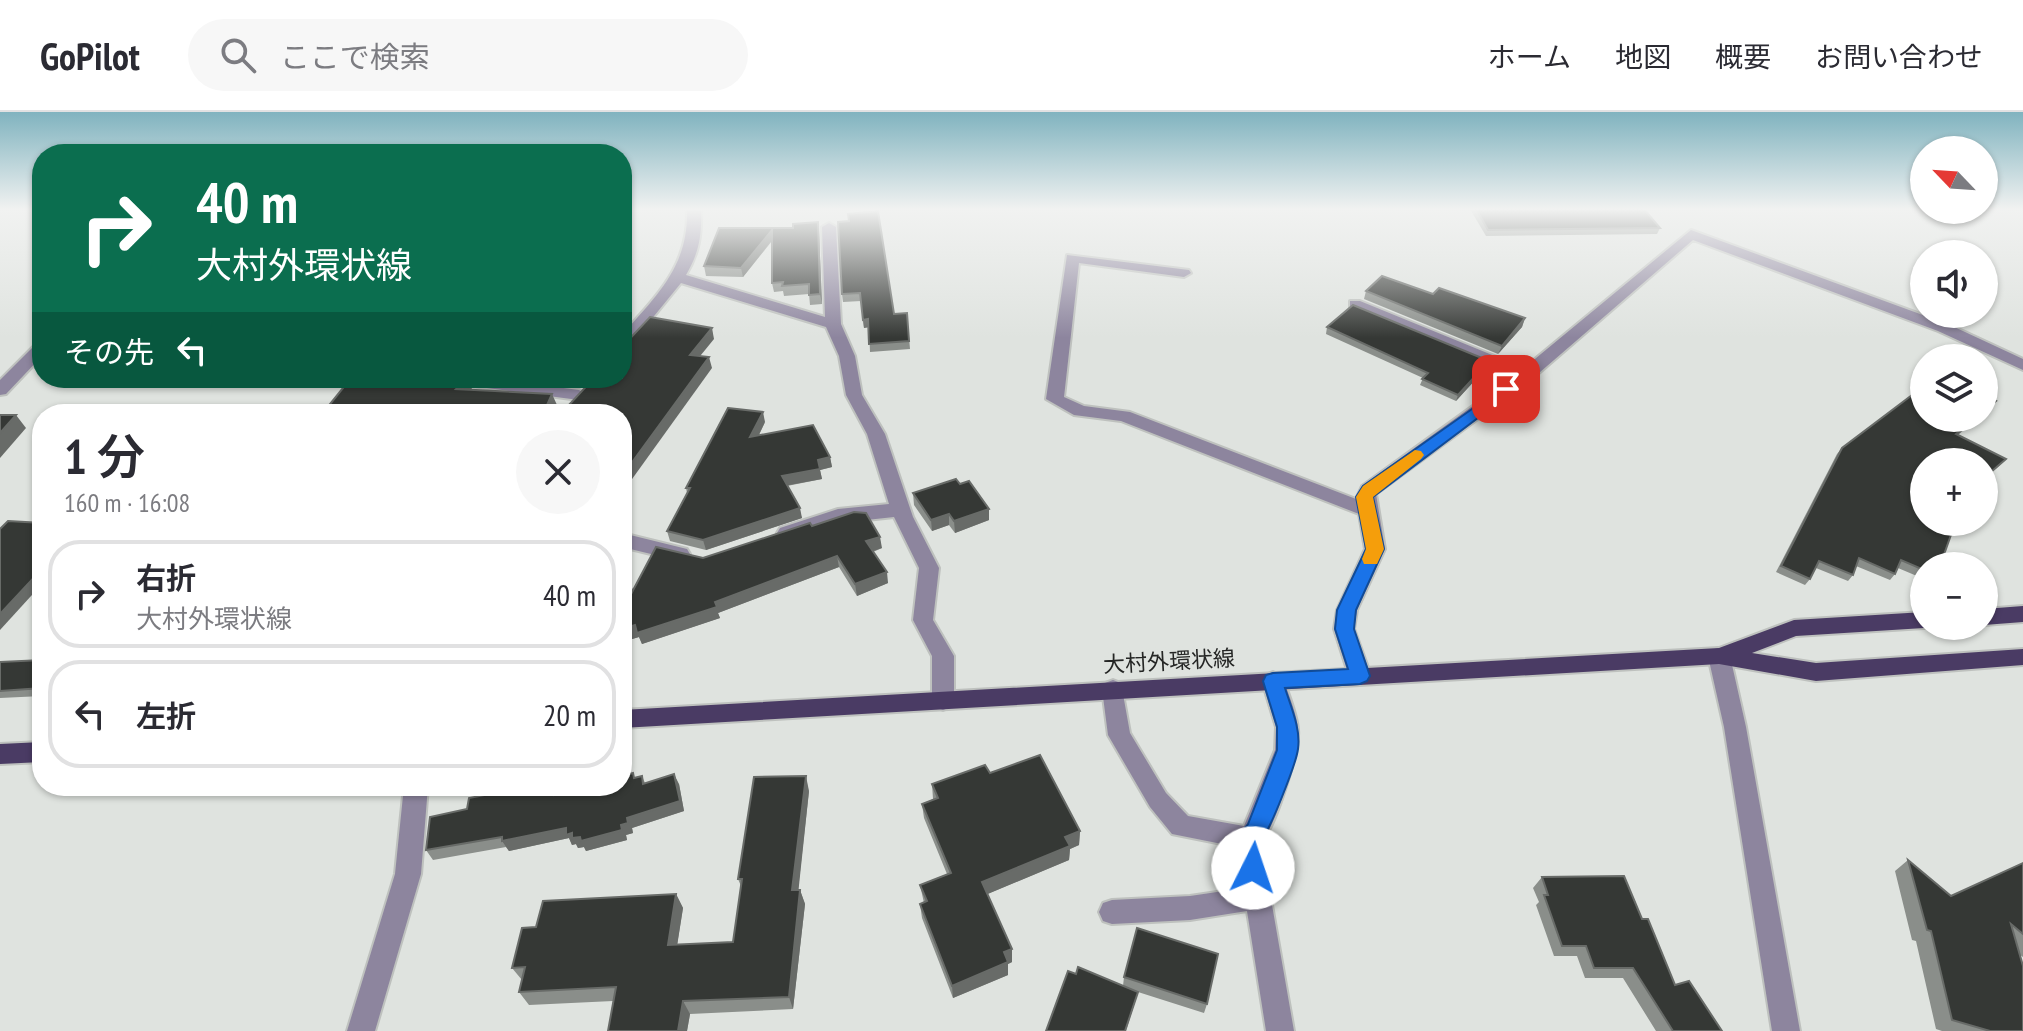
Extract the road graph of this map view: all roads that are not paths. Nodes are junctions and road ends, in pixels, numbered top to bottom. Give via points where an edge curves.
1 (690, 252) edge
2 (830, 252) edge
3 (1670, 252) edge
4 (1739, 252) edge
5 (1184, 273) dead end
6 (676, 277) junction
7 (1355, 304) edge
8 (833, 324) junction
9 (632, 332) edge
10 (32, 355) edge
11 (2023, 365) edge
12 (7, 375) edge
13 (1526, 375) junction
14 (525, 388) edge
15 (585, 388) edge
16 (0, 390) edge
17 (579, 395) junction
18 (571, 404) edge
19 (900, 510) junction
20 (1367, 510) junction
21 (765, 540) edge
22 (632, 542) edge
23 (706, 560) edge
24 (2023, 614) edge
25 (1998, 616) edge
26 (1910, 621) edge
27 (1719, 656) junction
28 (2023, 657) edge
29 (1360, 676) junction
30 (1273, 681) junction
31 (1113, 689) junction
32 (943, 701) junction
33 (632, 718) edge
34 (32, 752) edge
35 (0, 754) edge
36 (415, 796) edge
37 (1248, 838) junction
38 (1257, 898) junction
39 (1112, 912) dead end
40 (361, 1031) edge
41 (1280, 1031) edge
42 (1786, 1031) edge

1 - 6 street
2 - 8 street
3 - 13 street
4 - 11 street via 1944,328
5 - 20 street via 1072,258 1055,399 1080,411 1124,416
6 - 8 street
6 - 9 street
7 - 13 street
8 - 19 street via 847,356 854,395 876,434
10 - 12 street
12 - 16 street
13 - 20 street via 1369,490
14 - 17 street
15 - 17 street
17 - 18 street
19 - 21 street via 838,516
19 - 32 street via 929,568 923,620 943,656
20 - 29 street via 1375,549 1347,610 1344,629
22 - 23 street
24 - 25 main road
26 - 27 main road, 大村外環状線 via 1794,628
27 - 28 main road, 大村外環状線 via 1816,672
27 - 29 main road, 大村外環状線
27 - 42 street
29 - 30 main road, 大村外環状線
30 - 31 main road, 大村外環状線
30 - 37 street via 1287,727 1287,750 1257,830
31 - 32 main road, 大村外環状線
31 - 37 street via 1119,735 1158,800 1181,826
32 - 33 main road, 大村外環状線
34 - 35 main road
36 - 40 street via 408,874
37 - 38 street
38 - 39 street
38 - 41 street

